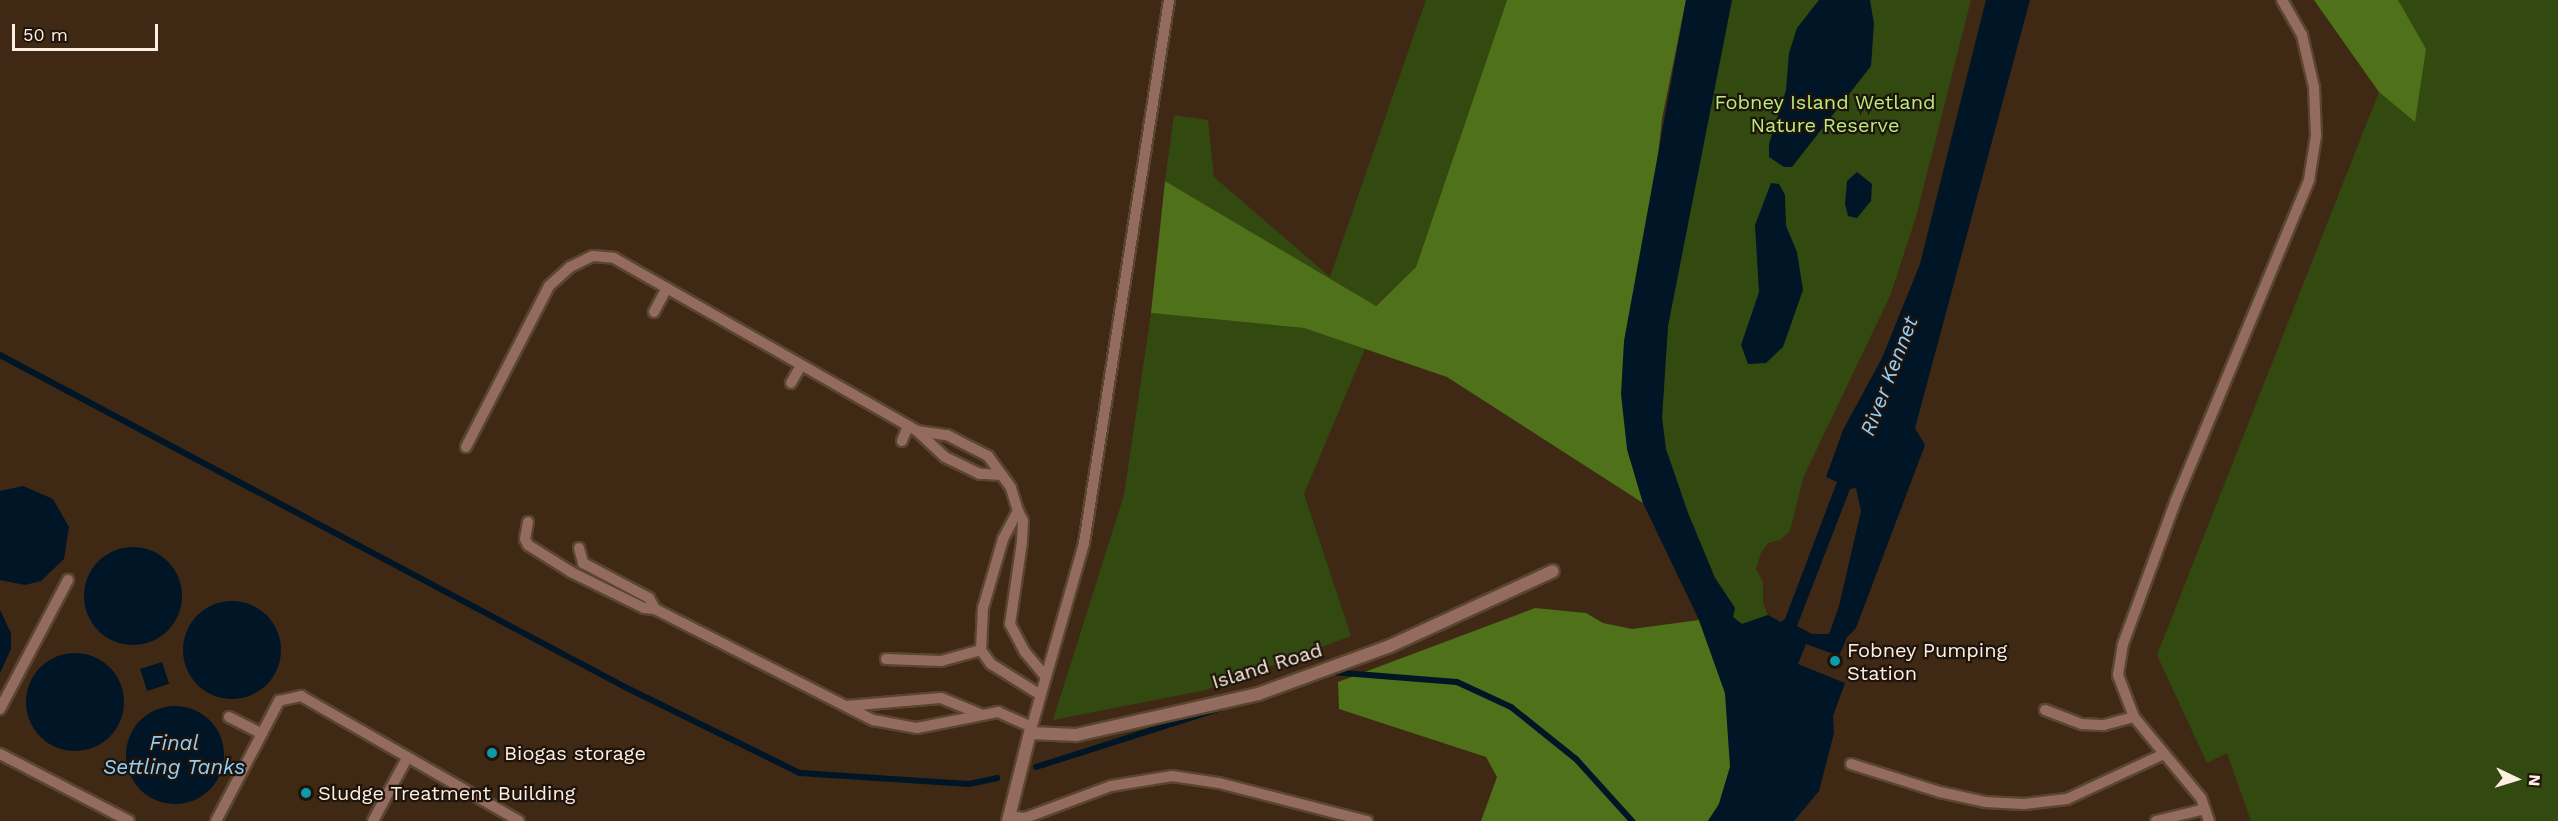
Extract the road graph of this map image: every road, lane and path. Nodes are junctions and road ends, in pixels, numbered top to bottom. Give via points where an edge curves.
1 (1169, 0) edge
2 (2282, 0) edge
3 (667, 288) junction
4 (654, 312) dead end
5 (801, 366) junction
6 (791, 383) dead end
7 (913, 428) junction
8 (902, 441) dead end
9 (466, 447) dead end
10 (1002, 475) junction
11 (1018, 511) junction
12 (528, 522) dead end
13 (579, 548) dead end
14 (1553, 571) dead end
15 (68, 580) dead end
16 (655, 609) junction
17 (981, 650) junction
18 (886, 659) dead end
19 (1045, 676) junction
20 (1040, 694) junction
21 (843, 706) junction
22 (0, 710) edge
23 (2045, 710) dead end
24 (980, 714) junction
25 (229, 717) dead end
26 (2134, 717) junction
27 (1030, 730) junction
28 (262, 734) junction
29 (0, 754) edge
30 (2162, 755) junction
31 (407, 758) junction
32 (1851, 764) dead end
33 (2205, 809) junction
34 (1008, 818) edge
35 (129, 821) edge
36 (216, 821) edge
37 (373, 821) edge
38 (519, 821) edge
39 (1367, 821) edge
40 (2156, 821) edge
41 (2209, 821) edge

1 - 19 lane via 1084,543
2 - 26 lane via 2302,35 2313,87 2316,136 2309,180 2205,426 2123,644 2118,675
3 - 4 lane
3 - 5 lane
3 - 9 lane via 604,255 581,259 570,267 549,286
5 - 6 lane
5 - 7 lane
7 - 8 lane
7 - 10 lane via 945,457 980,474
7 - 10 lane via 947,435 988,456
10 - 11 lane via 1017,500
11 - 17 lane via 1004,538 983,608
11 - 19 lane via 1023,521 1022,542 1010,624 1020,645
12 - 16 lane via 528,545 571,572 645,608
13 - 16 lane via 583,563 649,598
14 - 27 street, Island Road via 1390,646 1258,694 1076,735
15 - 22 lane
16 - 21 lane
17 - 18 lane via 940,661
17 - 20 lane via 991,664
19 - 20 lane
20 - 27 lane
21 - 24 lane via 940,698
21 - 24 lane via 890,726 911,728 938,727
23 - 26 lane via 2082,724 2104,725
24 - 27 lane via 1006,714
25 - 28 lane
26 - 30 lane
27 - 34 street
28 - 31 lane via 279,701 302,696 399,749
28 - 36 lane
29 - 35 lane
30 - 32 lane via 2067,799 2024,804 1985,802 1940,792
30 - 33 lane via 2201,798
31 - 37 lane
31 - 38 lane
33 - 40 lane
33 - 41 lane
34 - 39 lane via 1025,818 1111,786 1172,776 1219,783

